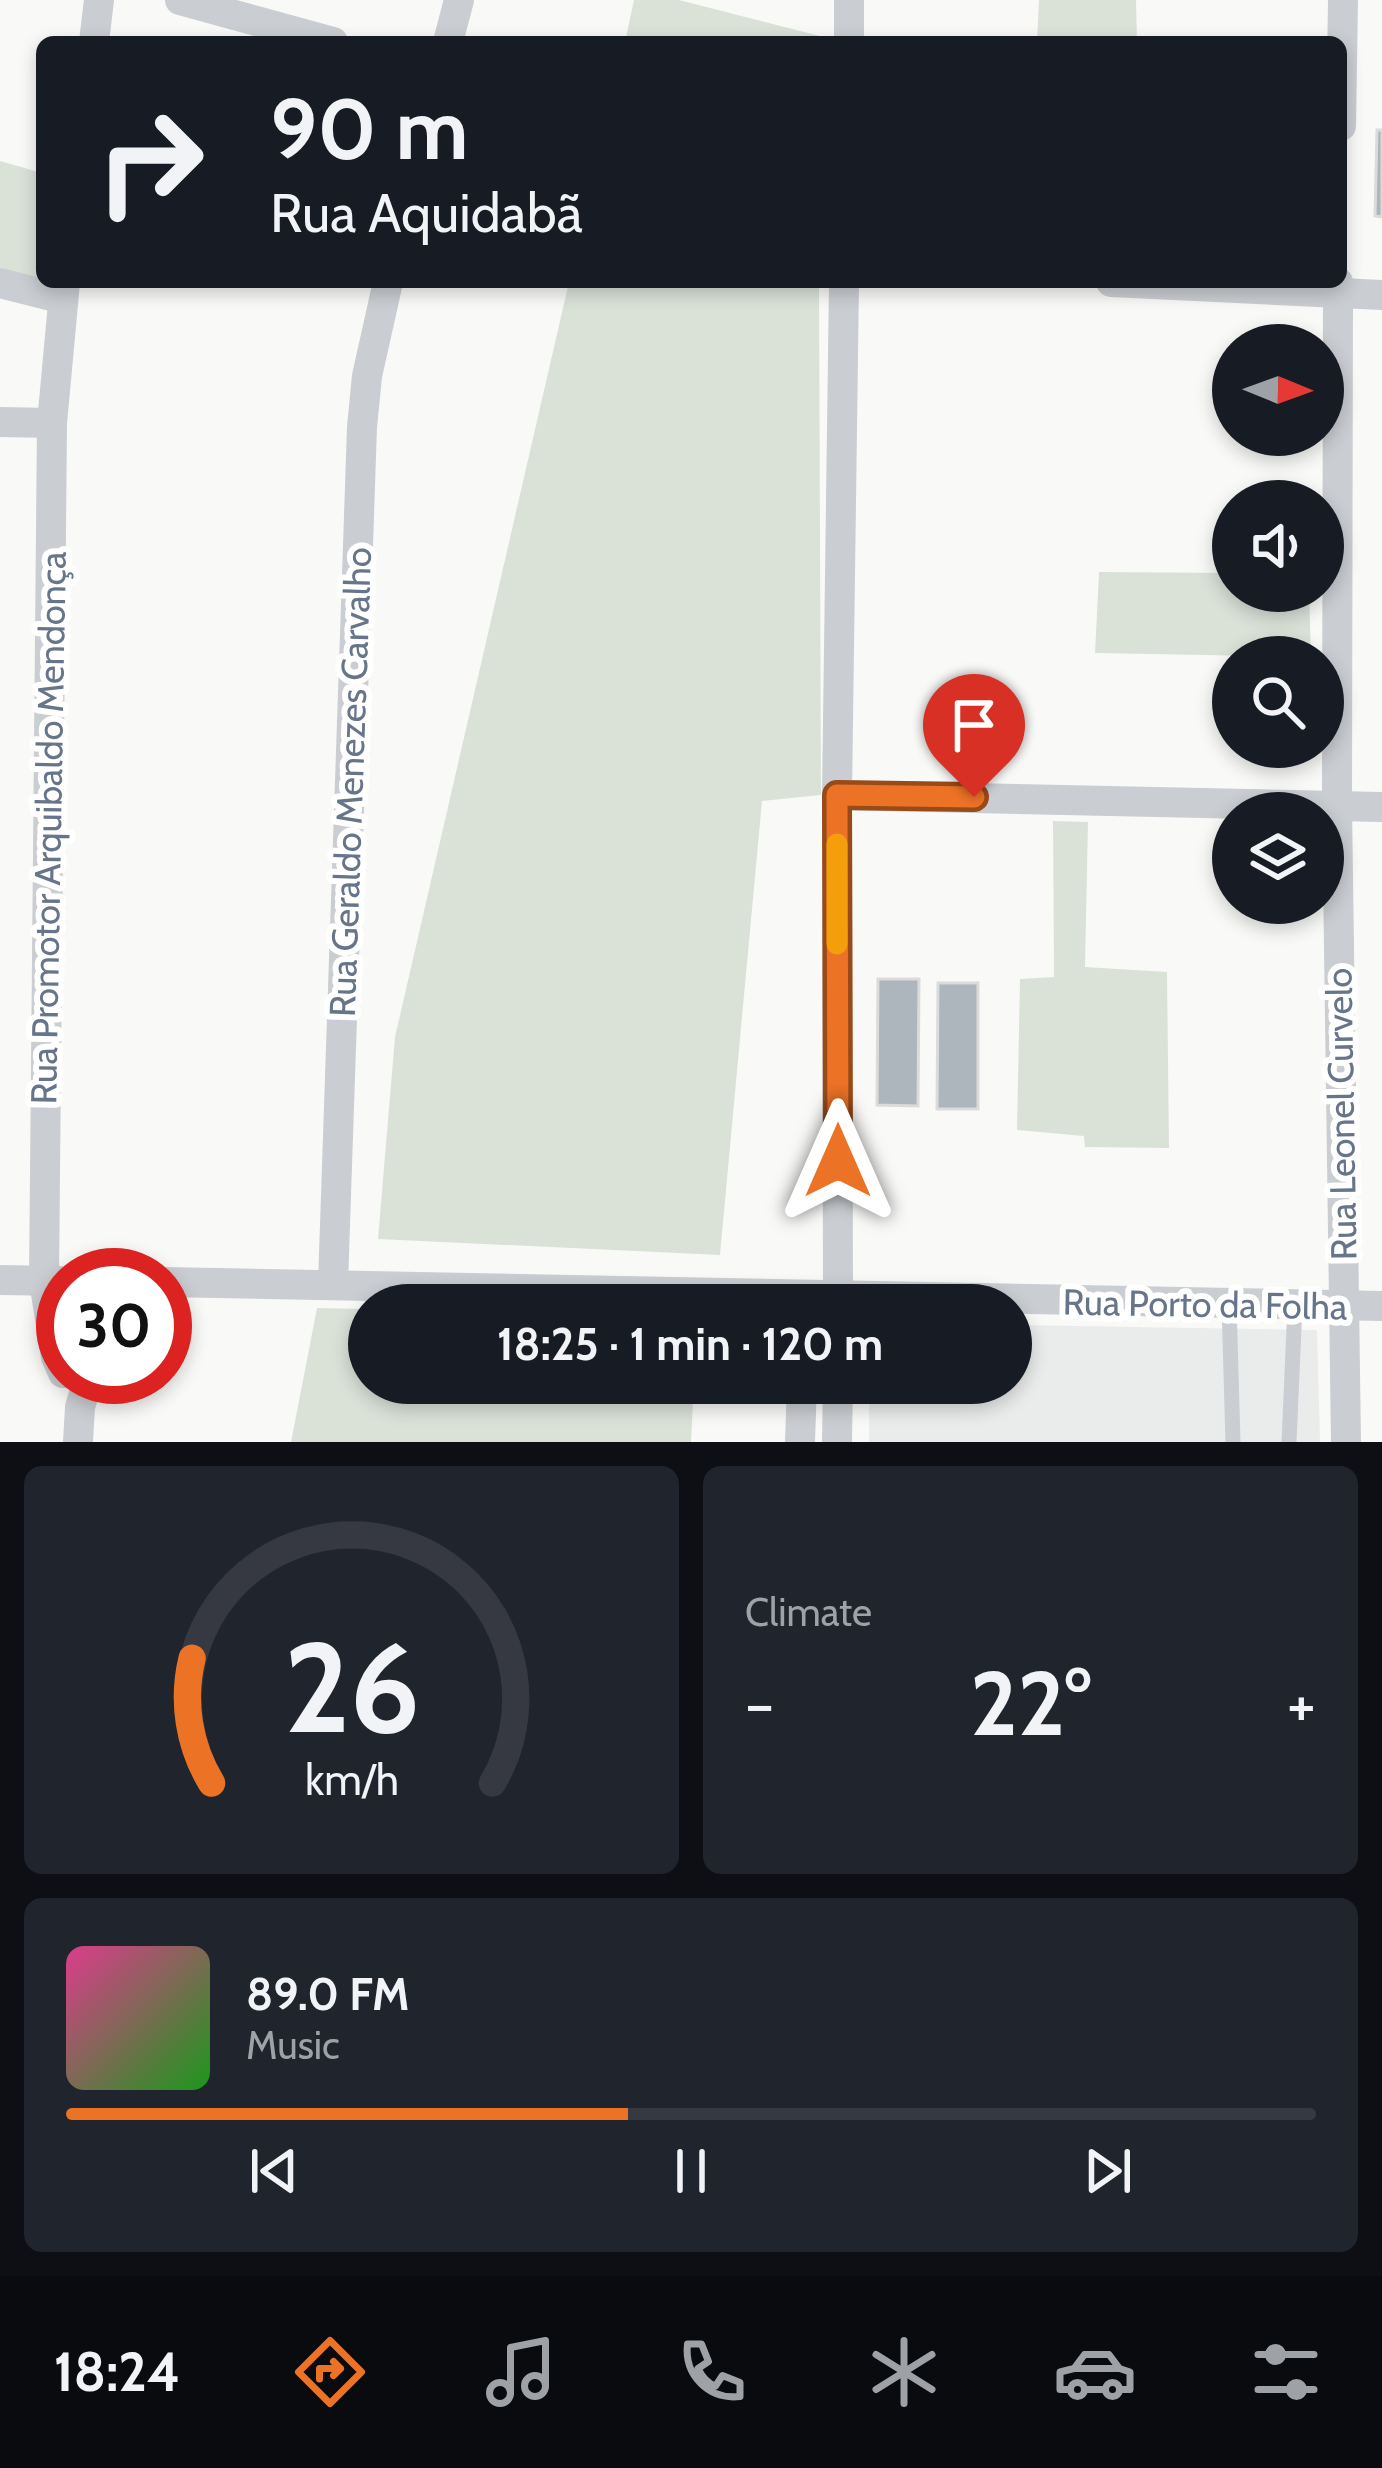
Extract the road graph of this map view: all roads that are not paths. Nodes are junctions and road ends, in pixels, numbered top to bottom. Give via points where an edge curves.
1 (99, 0) edge
2 (180, 0) edge
3 (459, 0) edge
4 (850, 0) edge
5 (1343, 0) edge
6 (95, 36) edge
7 (311, 36) edge
8 (450, 36) edge
9 (849, 36) edge
10 (1342, 36) edge
11 (0, 283) edge
12 (36, 287) edge
13 (387, 288) edge
14 (844, 288) edge
15 (1338, 288) edge
16 (64, 290) edge
17 (1382, 295) edge
18 (0, 422) edge
19 (52, 423) junction
20 (1337, 792) edge
21 (837, 795) junction
22 (1212, 803) edge
23 (1344, 806) edge
24 (1382, 807) edge
25 (1338, 924) edge
26 (54, 1248) edge
27 (0, 1280) edge
28 (36, 1281) edge
29 (192, 1282) edge
30 (333, 1284) junction
31 (838, 1284) edge
32 (348, 1285) edge
33 (1032, 1303) edge
34 (1229, 1304) junction
35 (1295, 1305) junction
36 (1343, 1306) junction
37 (1382, 1306) edge
38 (78, 1404) edge
39 (81, 1404) edge
40 (801, 1404) edge
41 (838, 1404) edge
42 (80, 1407) junction
43 (78, 1442) edge
44 (800, 1442) edge
45 (837, 1442) edge
46 (1233, 1442) edge
47 (1289, 1442) edge
48 (1346, 1442) edge

1 - 6 street
2 - 7 street
3 - 8 street
4 - 9 street
5 - 10 street
11 - 12 street
13 - 30 street, Rua Geraldo Menezes Carvalho via 362,427
14 - 21 street
15 - 17 street
15 - 20 street, Rua Leonel Curvelo
16 - 19 street, Rua Promotor Arquibaldo Mendonça
18 - 19 street
19 - 26 street, Rua Promotor Arquibaldo Mendonça
21 - 22 street
21 - 31 street
23 - 24 street
25 - 36 street, Rua Leonel Curvelo
27 - 28 street
29 - 30 street, Rua Porto da Folha
30 - 32 street, Rua Porto da Folha
33 - 34 street, Rua Porto da Folha
34 - 35 street, Rua Porto da Folha
34 - 46 lane
35 - 36 street, Rua Porto da Folha
35 - 47 lane
36 - 37 street, Rua Porto da Folha
36 - 48 street, Rua Leonel Curvelo
38 - 42 street, Rua Promotor Arquibaldo Mendonça
39 - 42 street, Rua Promotor Arquibaldo Mendonça
40 - 44 street
41 - 45 street
42 - 43 street, Rua Promotor Arquibaldo Mendonça

